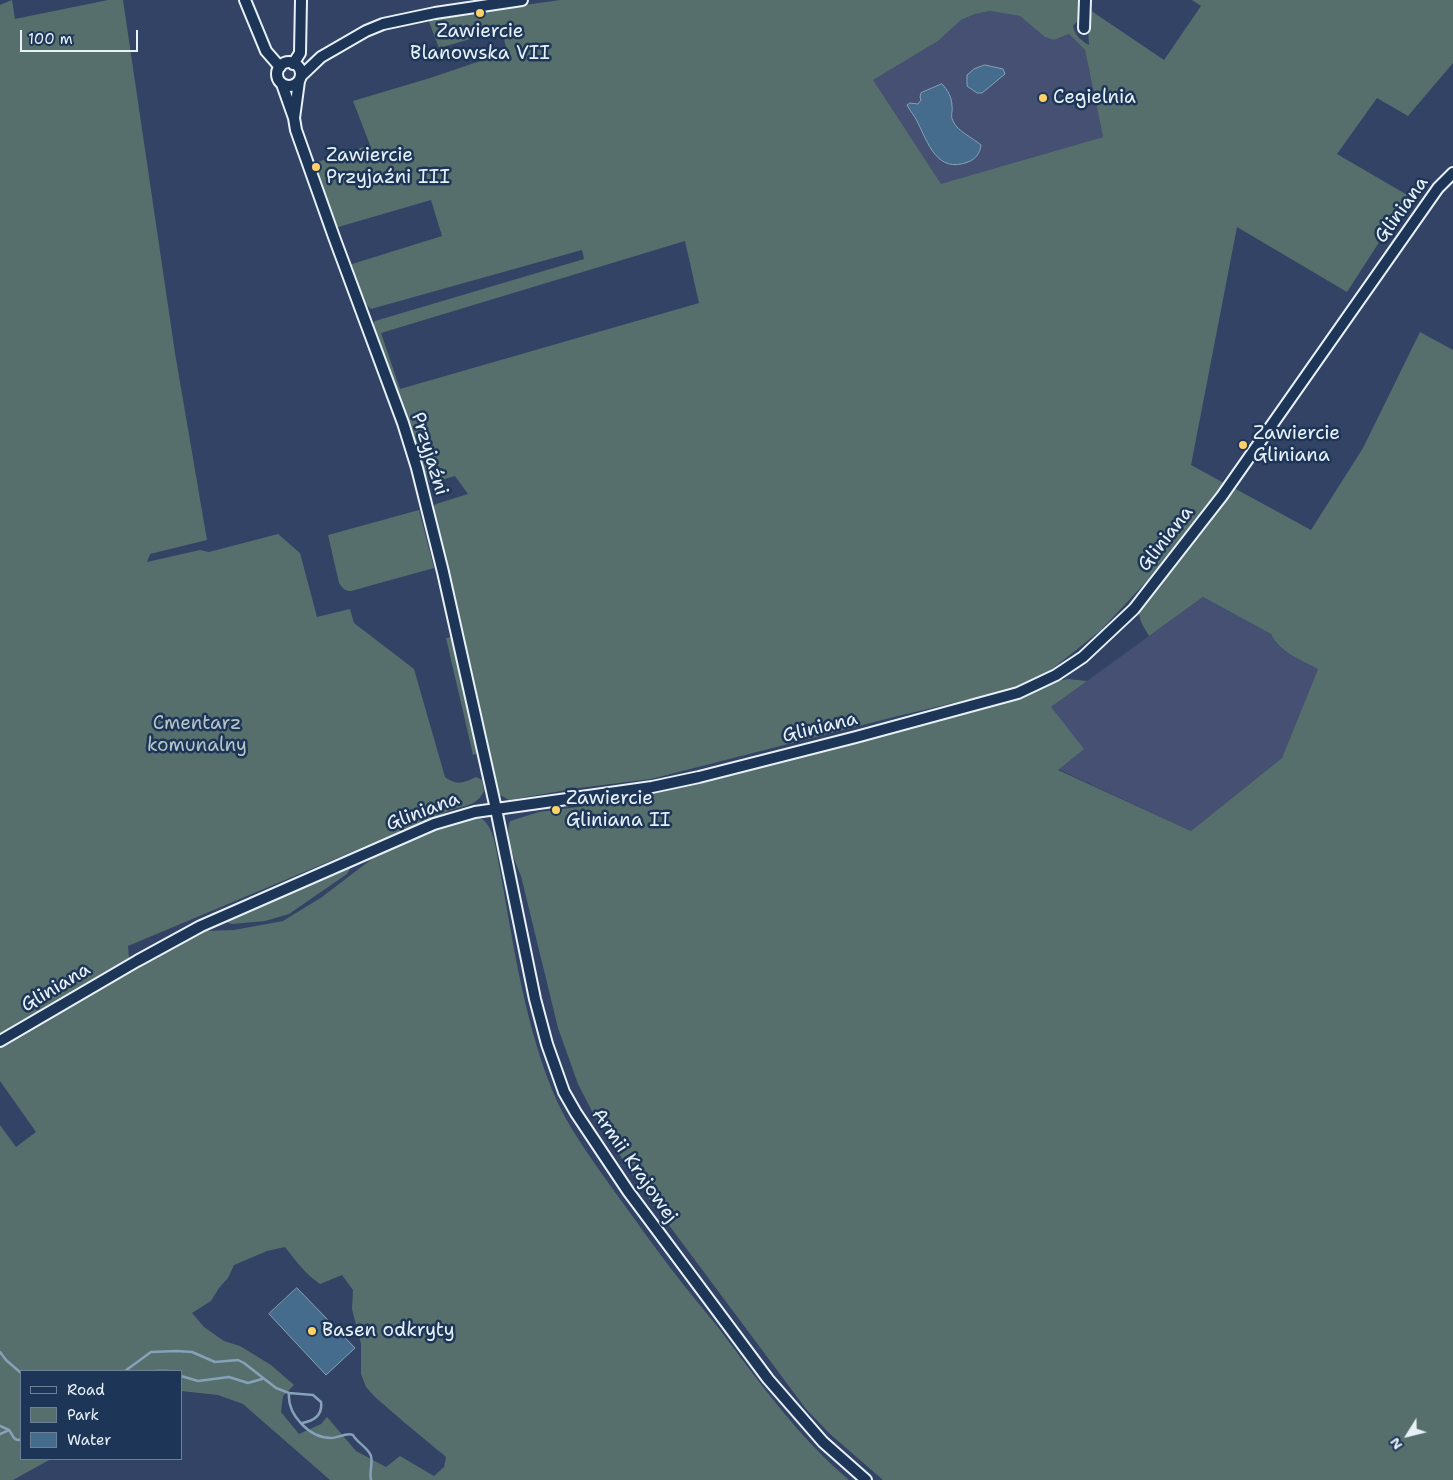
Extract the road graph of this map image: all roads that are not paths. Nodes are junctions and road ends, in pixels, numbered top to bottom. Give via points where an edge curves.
1 (245, 0) edge
2 (301, 0) edge
3 (522, 0) edge
4 (1085, 0) edge
5 (1084, 28) dead end
6 (321, 57) junction
7 (296, 60) junction
8 (280, 67) junction
9 (300, 78) junction
10 (282, 84) junction
11 (294, 118) junction
12 (1453, 173) edge
13 (496, 809) junction
14 (0, 1041) edge
15 (866, 1480) edge

1 - 8 street via 266,51
2 - 7 street
3 - 6 street via 383,24
4 - 5 street
6 - 7 street
6 - 9 street
7 - 8 street
7 - 9 street
8 - 10 street via 277,76
9 - 10 street via 292,86
9 - 11 street, Przyjaźni
10 - 11 street, Przyjaźni
11 - 13 street, Przyjaźni via 416,462
12 - 13 street, Gliniana via 1438,188 1222,496 1134,609 1083,657 1018,693 856,737 652,787
13 - 14 street, Gliniana via 434,824 201,926
13 - 15 street, Armii Krajowej via 533,989 564,1092 628,1191 768,1380 823,1442

